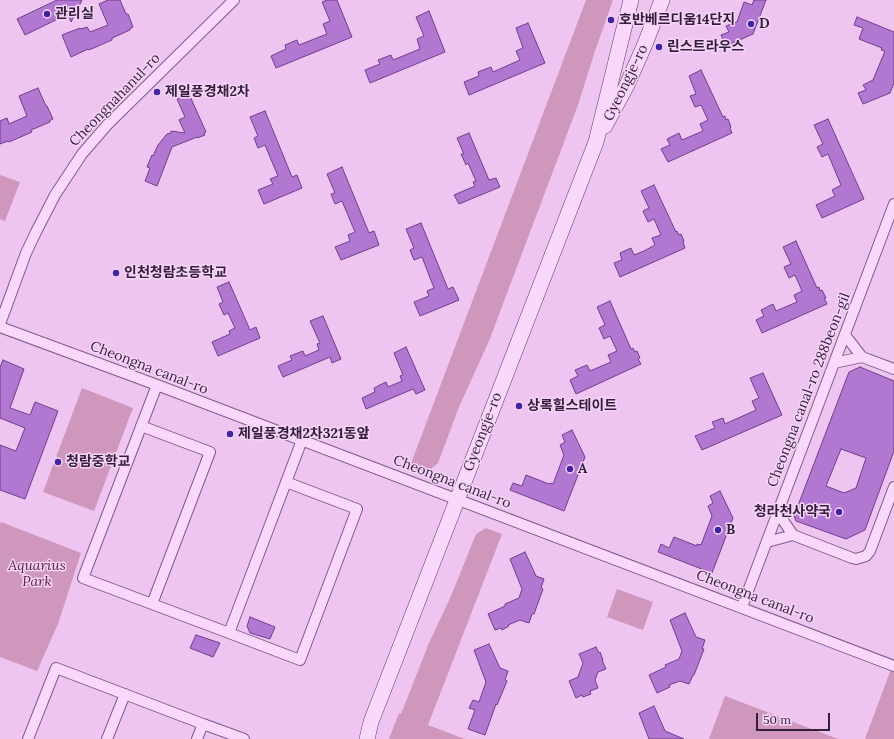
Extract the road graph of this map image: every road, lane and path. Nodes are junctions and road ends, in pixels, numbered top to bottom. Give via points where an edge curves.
1 (234, 0) edge
2 (631, 0) edge
3 (662, 0) edge
4 (596, 142) junction
5 (894, 204) edge
6 (0, 324) edge
7 (0, 327) edge
8 (845, 335) junction
9 (862, 357) junction
10 (834, 363) junction
11 (894, 369) edge
12 (157, 385) junction
13 (141, 426) junction
14 (302, 440) junction
15 (286, 482) junction
16 (894, 487) edge
17 (458, 499) junction
18 (778, 513) junction
19 (793, 535) junction
20 (767, 542) junction
21 (152, 604) junction
22 (742, 607) junction
23 (229, 633) junction
24 (894, 666) edge
25 (125, 694) junction
26 (371, 722) junction
27 (203, 724) junction
28 (28, 739) edge
29 (107, 739) edge
30 (197, 739) edge
31 (244, 739) edge
32 (361, 739) edge
33 (367, 739) edge

1 - 6 street, Cheongnahanul-ro via 112,120 82,154 55,195 36,232
2 - 4 main road, Gyeongje-ro
3 - 4 main road, Gyeongje-ro via 627,85
4 - 17 main road, Gyeongje-ro
5 - 8 street, Cheongna canal-ro 288beon-gil
7 - 12 street, Cheongna canal-ro
8 - 9 street
8 - 10 street, Cheongna canal-ro 288beon-gil
9 - 10 street
9 - 11 street
10 - 18 street, Cheongna canal-ro 288beon-gil
12 - 13 street
12 - 14 street, Cheongna canal-ro
13 - 21 street via 83,578
13 - 21 street via 210,452
14 - 15 street
14 - 17 street, Cheongna canal-ro
15 - 23 street
15 - 23 street via 357,509 300,660
16 - 19 street via 866,556 852,558
17 - 22 street, Cheongna canal-ro
17 - 26 main road, Gyeongje-ro
18 - 19 street
18 - 20 street, Cheongna canal-ro 288beon-gil
19 - 20 street
20 - 22 street, Cheongna canal-ro 288beon-gil
21 - 23 street
22 - 24 street, Cheongna canal-ro
25 - 27 street
25 - 28 street via 56,668
25 - 29 street
26 - 32 main road, Gyeongje-ro
26 - 33 main road, Gyeongje-ro
27 - 30 street
27 - 31 street

